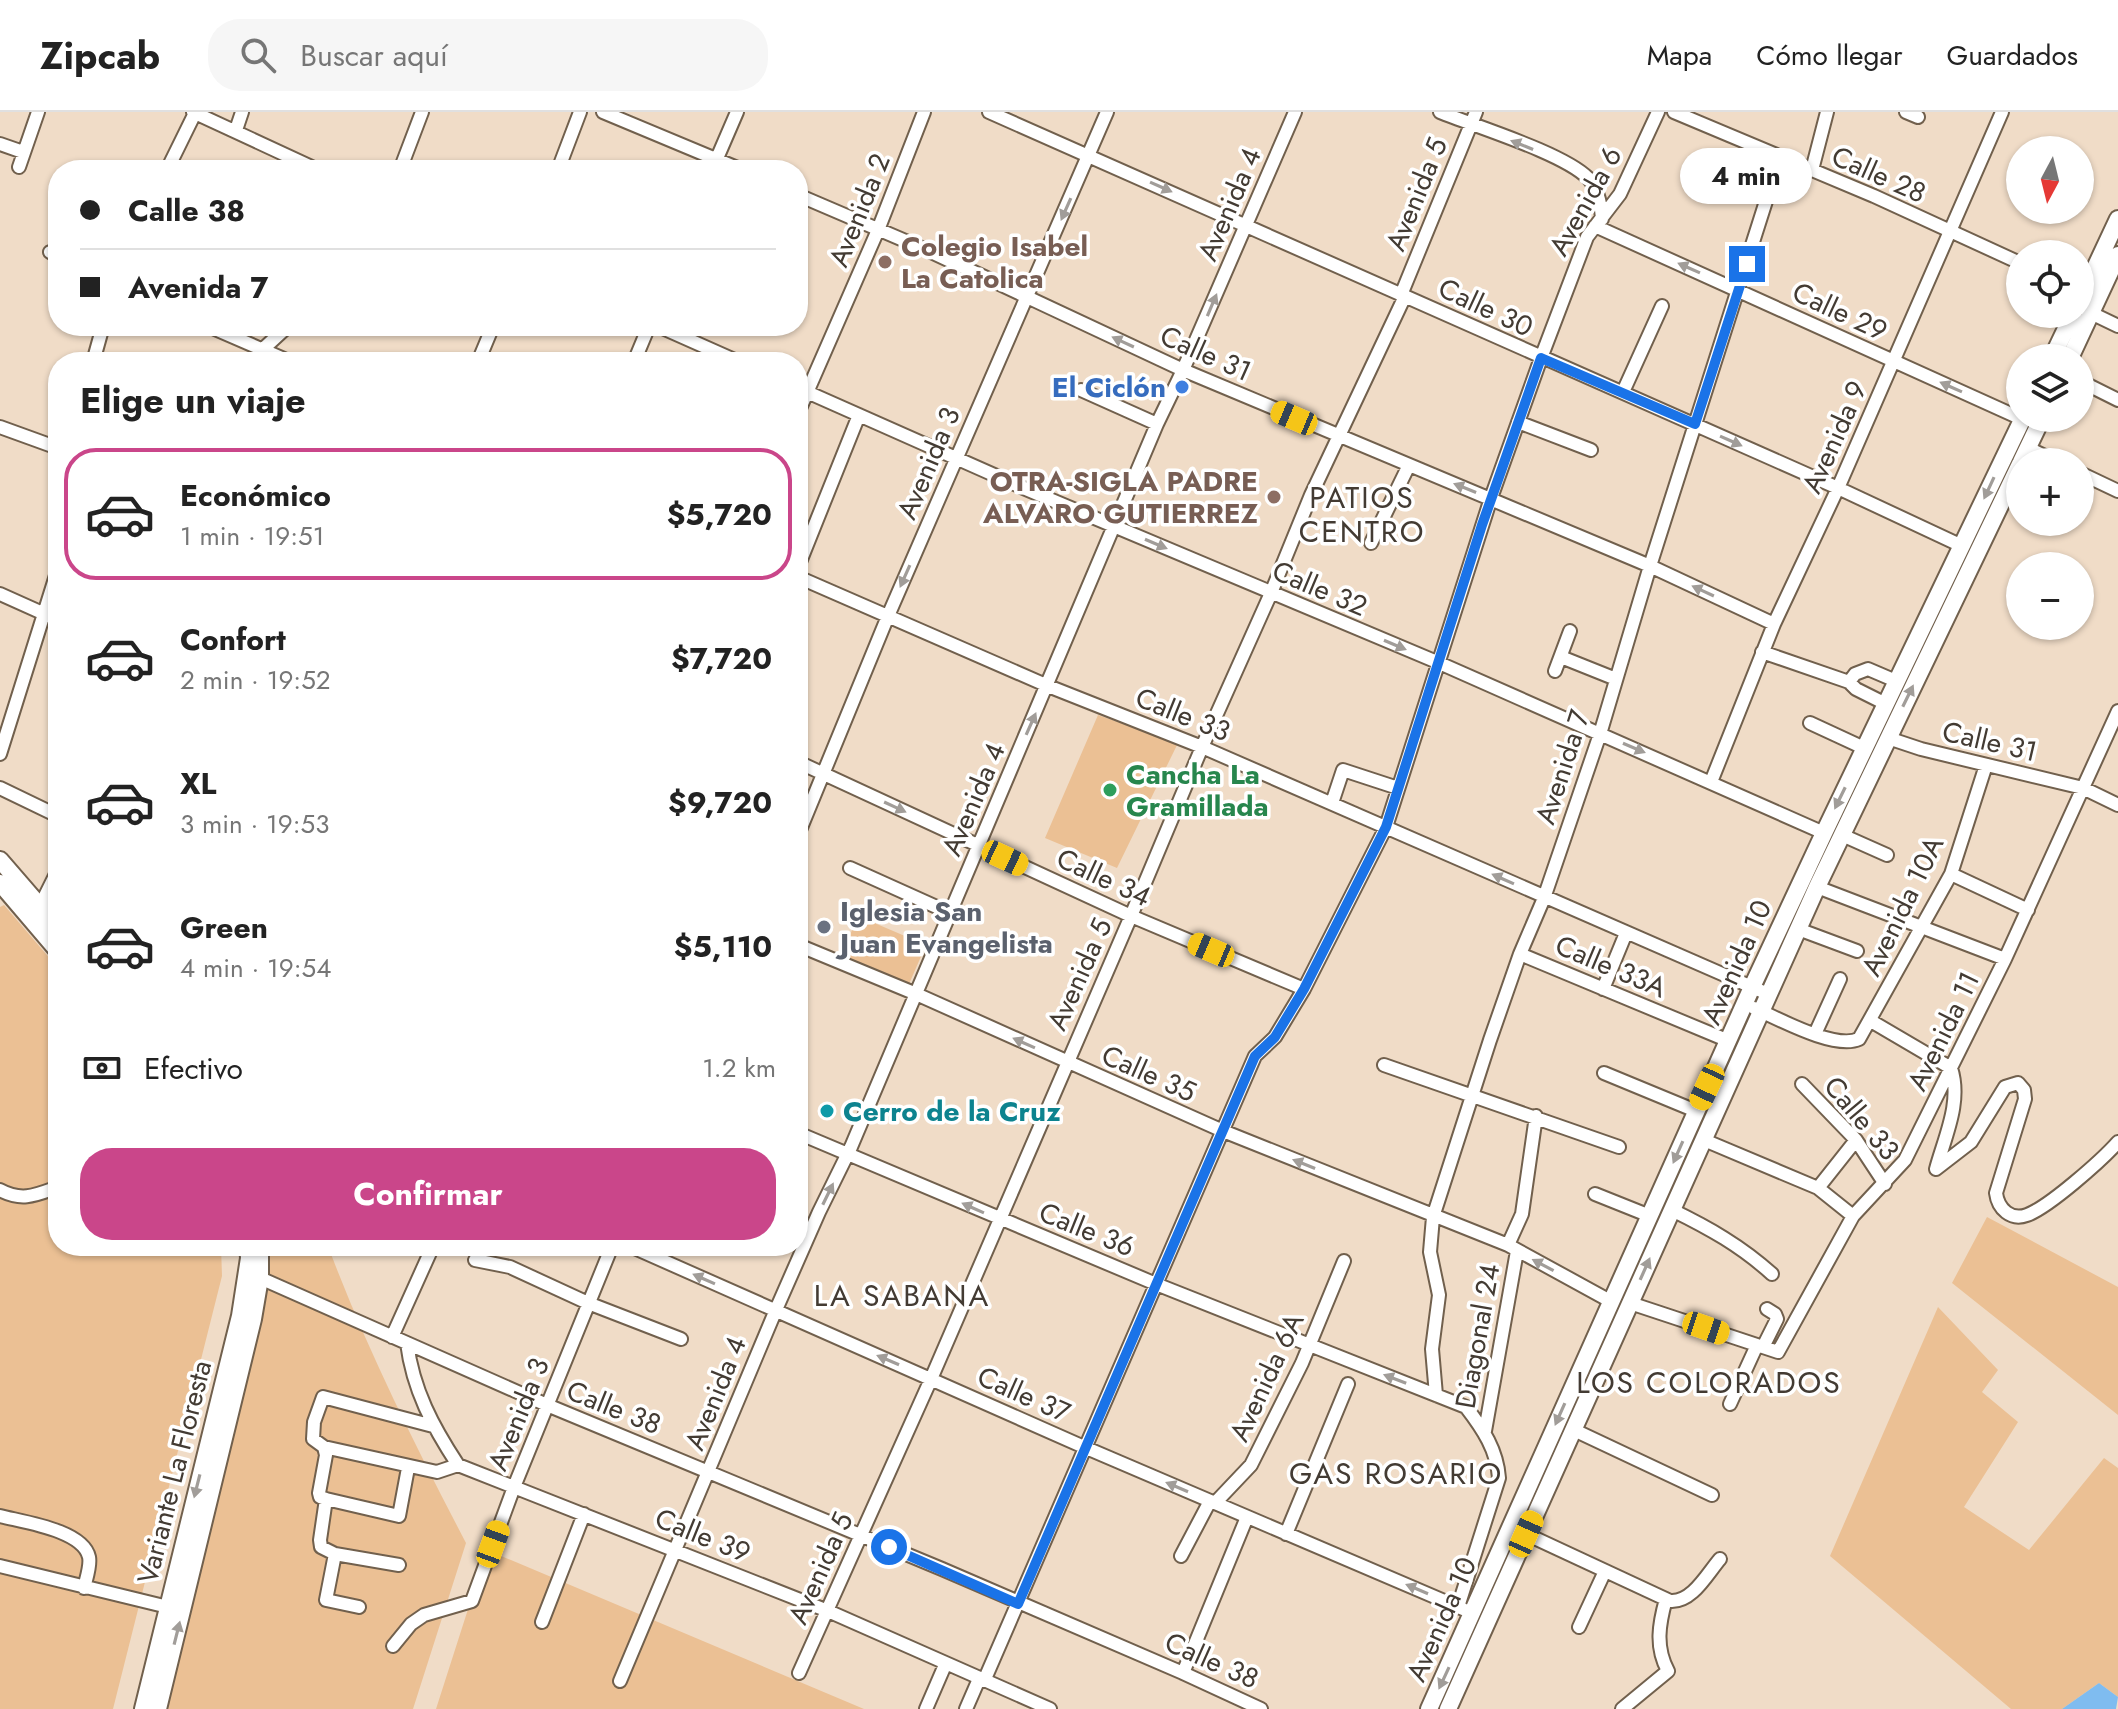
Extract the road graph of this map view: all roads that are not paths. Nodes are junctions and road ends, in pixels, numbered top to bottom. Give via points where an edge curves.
1 (194, 112) edge
2 (242, 112) edge
3 (580, 112) edge
4 (603, 112) edge
5 (737, 112) edge
6 (924, 112) edge
7 (989, 112) edge
8 (1107, 112) edge
9 (1295, 112) edge
10 (1440, 112) edge
11 (1658, 112) edge
12 (1674, 112) edge
13 (1827, 112) edge
14 (2002, 112) edge
15 (36, 113) edge
16 (419, 113) edge
17 (1473, 118) edge
18 (236, 130) junction
19 (0, 144) edge
20 (23, 152) junction
21 (1089, 156) junction
22 (1780, 157) junction
23 (172, 160) edge
24 (298, 160) edge
25 (403, 160) edge
26 (562, 160) edge
27 (705, 160) edge
28 (716, 160) edge
29 (19, 167) dead end
30 (1812, 170) junction
31 (808, 199) edge
32 (2118, 219) edge
33 (1598, 222) junction
34 (1246, 225) junction
35 (878, 230) junction
36 (1951, 233) junction
37 (2118, 255) edge
38 (2006, 257) edge
39 (2094, 275) edge
40 (2094, 285) edge
41 (1739, 291) junction
42 (1403, 296) junction
43 (1026, 297) junction
44 (1662, 306) dead end
45 (2094, 306) edge
46 (2118, 326) edge
47 (230, 336) edge
48 (277, 336) edge
49 (680, 336) edge
50 (262, 350) junction
51 (267, 352) edge
52 (716, 352) edge
53 (1541, 358) junction
54 (1893, 362) junction
55 (1183, 370) junction
56 (808, 379) edge
57 (2094, 388) edge
58 (1081, 390) dead end
59 (808, 392) edge
60 (1623, 392) junction
61 (2118, 400) edge
62 (2006, 411) edge
63 (859, 415) junction
64 (1518, 422) junction
65 (1157, 424) junction
66 (1695, 424) junction
67 (0, 427) edge
68 (2015, 432) edge
69 (1338, 437) junction
70 (48, 444) edge
71 (1591, 450) dead end
72 (956, 457) junction
73 (1409, 465) junction
74 (2094, 480) edge
75 (1838, 488) junction
76 (2118, 491) edge
77 (2006, 493) edge
78 (1491, 498) junction
79 (1115, 526) junction
80 (808, 542) edge
81 (1371, 543) dead end
82 (1962, 546) junction
83 (1650, 566) junction
84 (808, 581) edge
85 (1271, 593) junction
86 (0, 594) edge
87 (48, 615) edge
88 (888, 616) junction
89 (1774, 624) junction
90 (48, 628) edge
91 (1570, 631) dead end
92 (1762, 652) junction
93 (1561, 657) junction
94 (1437, 662) junction
95 (1555, 671) dead end
96 (1616, 679) junction
97 (1896, 681) junction
98 (1849, 682) junction
99 (1048, 686) junction
100 (1886, 704) junction
101 (2118, 711) edge
102 (1810, 723) dead end
103 (1600, 734) junction
104 (1888, 738) junction
105 (1202, 747) junction
106 (1864, 748) junction
107 (0, 754) edge
108 (1986, 765) junction
109 (808, 767) edge
110 (824, 775) junction
111 (1711, 782) junction
112 (0, 788) edge
113 (1398, 788) junction
114 (2083, 788) junction
115 (1332, 803) junction
116 (2118, 805) edge
117 (48, 811) edge
118 (808, 812) edge
119 (1386, 827) junction
120 (1824, 833) junction
121 (1842, 835) junction
122 (980, 846) junction
123 (1887, 855) dead end
124 (0, 860) edge
125 (850, 868) dead end
126 (1951, 874) junction
127 (0, 883) edge
128 (1817, 887) junction
129 (48, 890) edge
130 (1544, 898) junction
131 (40, 906) junction
132 (2028, 910) junction
133 (950, 913) junction
134 (48, 915) edge
135 (1131, 916) junction
136 (1923, 927) junction
137 (1798, 929) junction
138 (1626, 933) junction
139 (48, 939) edge
140 (808, 949) edge
141 (1857, 951) dead end
142 (1520, 954) junction
143 (2005, 959) junction
144 (1840, 979) dead end
145 (1304, 989) junction
146 (1603, 989) junction
147 (1760, 991) junction
148 (914, 993) junction
149 (1753, 1008) junction
150 (1871, 1021) junction
151 (1815, 1034) junction
152 (1729, 1041) junction
153 (1850, 1043) joint
154 (1066, 1062) junction
155 (1384, 1065) dead end
156 (1951, 1068) junction
157 (1604, 1073) dead end
158 (1802, 1084) dead end
159 (1473, 1095) junction
160 (1696, 1111) junction
161 (1536, 1116) junction
162 (1223, 1131) junction
163 (808, 1137) edge
164 (1704, 1140) junction
165 (1856, 1140) junction
166 (2118, 1142) edge
167 (1619, 1147) dead end
168 (848, 1154) junction
169 (1885, 1184) junction
170 (1818, 1188) junction
171 (0, 1190) edge
172 (48, 1191) edge
173 (1595, 1194) dead end
174 (1672, 1210) junction
175 (1650, 1216) junction
176 (1853, 1216) junction
177 (1433, 1217) junction
178 (1000, 1219) junction
179 (808, 1237) edge
180 (1512, 1248) junction
181 (248, 1256) edge
182 (260, 1256) edge
183 (429, 1256) edge
184 (608, 1256) edge
185 (652, 1256) edge
186 (800, 1256) edge
187 (475, 1260) dead end
188 (1344, 1261) dead end
189 (1772, 1274) dead end
190 (260, 1278) junction
191 (1156, 1284) junction
192 (1612, 1302) junction
193 (588, 1303) junction
194 (1630, 1303) junction
195 (1767, 1309) dead end
196 (775, 1312) junction
197 (246, 1317) junction
198 (395, 1331) junction
199 (681, 1339) dead end
200 (407, 1343) junction
201 (1309, 1345) junction
202 (1760, 1346) junction
203 (931, 1379) junction
204 (1348, 1384) dead end
205 (1436, 1395) junction
206 (1730, 1404) dead end
207 (547, 1405) junction
208 (433, 1426) junction
209 (1574, 1430) junction
210 (1485, 1431) junction
211 (324, 1447) junction
212 (1084, 1447) junction
213 (458, 1465) junction
214 (408, 1468) junction
215 (709, 1471) junction
216 (514, 1487) junction
217 (1712, 1495) dead end
218 (326, 1499) junction
219 (1213, 1502) junction
220 (584, 1514) junction
221 (0, 1516) edge
222 (1247, 1517) junction
223 (1286, 1534) junction
224 (1526, 1534) junction
225 (862, 1535) junction
226 (674, 1549) junction
227 (335, 1554) junction
228 (1181, 1556) dead end
229 (1720, 1559) dead end
230 (399, 1565) dead end
231 (0, 1566) edge
232 (1605, 1571) junction
233 (84, 1588) junction
234 (1666, 1599) junction
235 (1018, 1604) junction
236 (168, 1607) junction
237 (359, 1607) dead end
238 (828, 1611) junction
239 (1473, 1614) junction
240 (542, 1622) dead end
241 (1579, 1627) dead end
242 (393, 1646) dead end
243 (945, 1665) junction
244 (799, 1673) dead end
245 (1183, 1673) junction
246 (982, 1680) junction
247 (620, 1681) dead end
248 (143, 1709) edge
249 (158, 1709) edge
250 (926, 1709) edge
251 (966, 1709) edge
252 (1050, 1709) edge
253 (1261, 1709) edge
254 (1429, 1709) edge
255 (1448, 1709) edge
256 (1622, 1709) edge

1 - 18 street
1 - 23 street
2 - 18 street
3 - 26 street
4 - 27 street
5 - 28 street
6 - 35 street, Avenida 2
7 - 21 street, Calle 30
8 - 21 street, Avenida 3
9 - 34 street, Avenida 4
10 - 17 street
11 - 33 street, Avenida 6 via 1620,194
12 - 22 street, Calle 28
13 - 30 street
14 - 36 street, Avenida 9
15 - 20 street
16 - 25 street
33 -> 17 street via 1597,195 1572,164
17 - 42 street, Avenida 5
18 - 24 street
19 - 20 street
20 - 29 street
21 -> 34 street, Calle 30
21 -> 43 street, Avenida 3
22 - 30 street, Calle 28
22 - 41 street, Avenida 7
30 - 36 street, Calle 28
31 - 35 street, Calle 31
32 - 39 main road
41 -> 33 street, Calle 29
33 - 53 street, Avenida 6 via 1587,237
34 - 42 street, Calle 30
55 -> 34 street, Avenida 4
35 - 43 street, Calle 31
35 - 56 street, Avenida 2
36 - 38 street, Calle 28
36 - 54 street, Avenida 9
37 - 40 main road
41 - 54 street, Calle 29
41 - 66 street, Avenida 7
42 - 53 street, Calle 30
42 - 69 street, Avenida 5
55 -> 43 street, Calle 31
43 - 72 street, Avenida 3
44 - 60 street
45 - 46 street
47 - 50 street
48 - 50 street
49 - 52 street
50 - 51 street
53 - 60 street, Calle 30
53 - 64 street, Avenida 6
62 -> 54 street, Calle 29
54 - 75 street, Avenida 9
55 - 65 street, Avenida 4
55 - 69 street, Calle 31
57 - 61 street
58 - 65 street
59 - 63 street, Calle 32
60 - 66 street, Calle 30
63 - 72 street, Calle 32
63 - 80 street
64 - 71 street
64 - 78 street, Avenida 6
65 - 79 street, Avenida 4
66 -> 75 street, Calle 30
66 - 83 street, Avenida 7
67 - 70 street
68 -> 82 main road, Avenida 10
69 - 73 street, Calle 31
69 - 85 street, Avenida 5
72 - 79 street, Calle 32
72 -> 88 street, Avenida 3
78 -> 73 street, Calle 31
73 - 81 street
74 - 76 street
75 - 82 street, Calle 30
75 - 89 street, Avenida 9
104 -> 77 main road, Avenida 10
78 - 83 street, Calle 31
78 - 94 street, Avenida 6
79 -> 85 street, Calle 32
79 - 99 street, Avenida 4
82 - 97 main road, Avenida 10
89 -> 83 street, Calle 31
83 - 96 street, Avenida 7
84 - 88 street, Calle 33
85 -> 94 street, Calle 32
85 - 105 street, Avenida 5
86 - 87 street
88 - 99 street, Calle 33
88 - 110 street, Avenida 3
89 - 92 street, Avenida 9
90 - 107 street
91 - 93 street
92 - 98 street
92 - 111 street, Avenida 9
93 - 95 street
93 - 96 street
94 - 103 street, Calle 32
94 - 113 street, Avenida 6
96 - 103 street, Avenida 7
97 - 98 street via 1868,669
97 - 100 main road, Avenida 10
98 - 100 street
99 - 105 street, Calle 33
122 -> 99 street, Avenida 4
100 - 106 main road, Avenida 10
101 - 114 street, Avenida 11
102 - 106 street
103 -> 111 street, Calle 32
103 - 130 street, Avenida 7
104 - 108 street, Calle 31
104 - 121 main road, Avenida 10
105 - 115 street, Calle 33
105 - 135 street, Avenida 5
106 -> 120 main road, Avenida 10
108 - 114 street, Calle 31
108 - 126 street, Avenida 10A
109 - 110 street, Calle 34
110 - 118 street, Avenida 3
110 -> 122 street, Calle 34
111 - 120 street, Calle 32
112 - 117 street
113 - 115 street via 1343,770
113 - 119 street, Avenida 6
114 - 116 street, Calle 31
114 - 132 street, Avenida 11
115 - 119 street, Calle 33
130 -> 119 street, Calle 33
119 - 145 street, Avenida 6
120 - 147 main road, Avenida 10
121 - 123 street
121 - 128 main road, Avenida 10
122 - 133 street, Avenida 4
122 - 135 street, Calle 34
124 - 131 main road
125 - 133 street
126 - 132 street
126 - 136 street, Avenida 10A
127 - 139 main road
128 - 136 street
128 - 137 main road, Avenida 10
129 - 131 street
130 - 138 street, Calle 33
130 - 142 street, Avenida 7
131 - 134 main road
132 - 143 street, Avenida 11
133 - 148 street, Avenida 4
135 - 145 street, Calle 34
135 - 154 street, Avenida 5
136 - 143 street
136 - 150 street, Avenida 10A
137 - 141 street
137 - 147 main road, Avenida 10
138 - 146 street
138 - 147 street, Calle 33
140 - 148 street, Calle 35
142 - 146 street, Calle 33A
142 - 159 street, Avenida 7
143 - 156 street, Avenida 11
144 - 151 street
145 - 162 street, Avenida 6 via 1275,1037 1255,1056
146 - 152 street, Calle 33A
147 - 149 main road, Avenida 10
154 -> 148 street, Calle 35
148 - 168 street, Avenida 4
149 - 151 street, Calle 33
149 - 152 main road, Avenida 10
149 - 164 main road, Avenida 10
150 - 153 street, Avenida 10A
150 - 156 street
151 - 153 street, Calle 33
152 - 160 main road, Avenida 10
154 - 162 street, Calle 35
154 - 178 street, Avenida 5
155 - 159 street
156 - 166 street via 1955,1103 1936,1169 1971,1142 2005,1087 2018,1083 2024,1090 2023,1110 1996,1193 2005,1212 2026,1215 2039,1208
156 - 169 street, Avenida 11 via 1905,1160
157 - 160 street
158 - 165 street, Calle 33
159 - 161 street
159 - 177 street, Avenida 7
160 -> 175 main road, Avenida 10
161 - 167 street
161 - 180 street, Diagonal 24
177 -> 162 street, Calle 35
162 - 191 street, Avenida 6
163 - 168 street, Calle 36
164 - 170 street
164 - 174 main road, Avenida 10
165 - 169 street, Calle 33
165 - 170 street
178 -> 168 street, Calle 36
179 -> 168 street, Avenida 4
169 - 176 street, Avenida 11
170 - 176 street
171 - 172 street via 30,1198
173 - 175 street
174 - 189 street via 1719,1233
194 -> 174 main road, Avenida 10
175 - 192 main road, Avenida 10
176 - 202 street, Avenida 11 via 1778,1352
177 - 180 street, Calle 35
177 - 205 street, Avenida 7 via 1430,1252 1439,1295 1432,1349
178 - 191 street, Calle 36
178 - 203 street, Avenida 5
192 -> 180 street, Calle 35
180 - 210 street, Diagonal 24
181 - 197 main road, Variante La Floresta
182 - 190 main road, Variante La Floresta
183 - 198 street
184 - 193 street, Avenida 3
196 -> 185 street, Calle 37
196 -> 186 street, Avenida 4
187 - 193 street via 510,1267
188 - 201 street, Avenida 6A
190 - 197 main road, Variante La Floresta
190 - 198 street, Calle 38
191 - 201 street, Calle 36
191 - 212 street, Avenida 6
192 -> 239 main road, Avenida 10
193 - 199 street
193 - 207 street, Avenida 3
194 - 202 street
194 - 209 main road, Avenida 10
195 - 202 street via 1777,1319
203 -> 196 street, Calle 37
196 - 215 street, Avenida 4
197 -> 236 main road, Variante La Floresta
249 -> 197 main road, Variante La Floresta
198 - 200 street, Calle 38
200 - 207 street, Calle 38
200 - 208 street via 416,1387
205 -> 201 street, Calle 36
201 - 219 street, Avenida 6A via 1251,1465
202 - 206 street
203 - 212 street, Calle 37
203 - 225 street, Avenida 5
204 - 223 street
205 - 210 street, Calle 36 via 1466,1407
207 - 215 street, Calle 38
207 - 216 street, Avenida 3
208 - 211 street via 323,1397 313,1439
208 - 213 street
209 - 217 street
209 - 224 main road, Avenida 10
210 - 239 street via 1499,1478
211 - 214 street
211 - 218 street via 319,1493
219 -> 212 street, Calle 37
212 - 235 street, Avenida 6
213 - 214 street via 437,1472
213 - 216 street, Calle 39
214 - 218 street via 399,1516
215 - 225 street, Calle 38
215 - 226 street, Avenida 4
216 - 220 street, Calle 39
216 - 242 street, Avenida 3 via 472,1601 424,1615
218 - 227 street via 321,1547
219 - 222 street, Calle 37
219 - 228 street, Avenida 6A
220 - 226 street, Calle 39
220 - 240 street
221 - 233 street via 71,1535 84,1546 90,1558
222 - 223 street, Calle 37
222 - 245 street
239 -> 223 street, Calle 37
224 - 232 street
224 - 239 main road, Avenida 10
225 - 235 street, Calle 38
225 - 238 street, Avenida 5
226 - 238 street, Calle 39
226 - 247 street, Avenida 4
227 - 230 street
227 - 237 street via 326,1600
229 - 234 street via 1688,1597
231 - 233 street
232 - 234 street
232 - 241 street
233 - 236 street
234 - 256 street via 1659,1649 1668,1671
235 - 245 street, Calle 38
235 - 246 street, Avenida 6
236 - 248 main road, Variante La Floresta
238 - 243 street, Calle 39
238 - 244 street, Avenida 5
239 -> 254 main road, Avenida 10
239 - 255 main road, Avenida 10
243 - 246 street, Calle 39
243 - 250 street
245 - 253 street, Calle 38
246 - 251 street, Avenida 6
246 - 252 street, Calle 39

